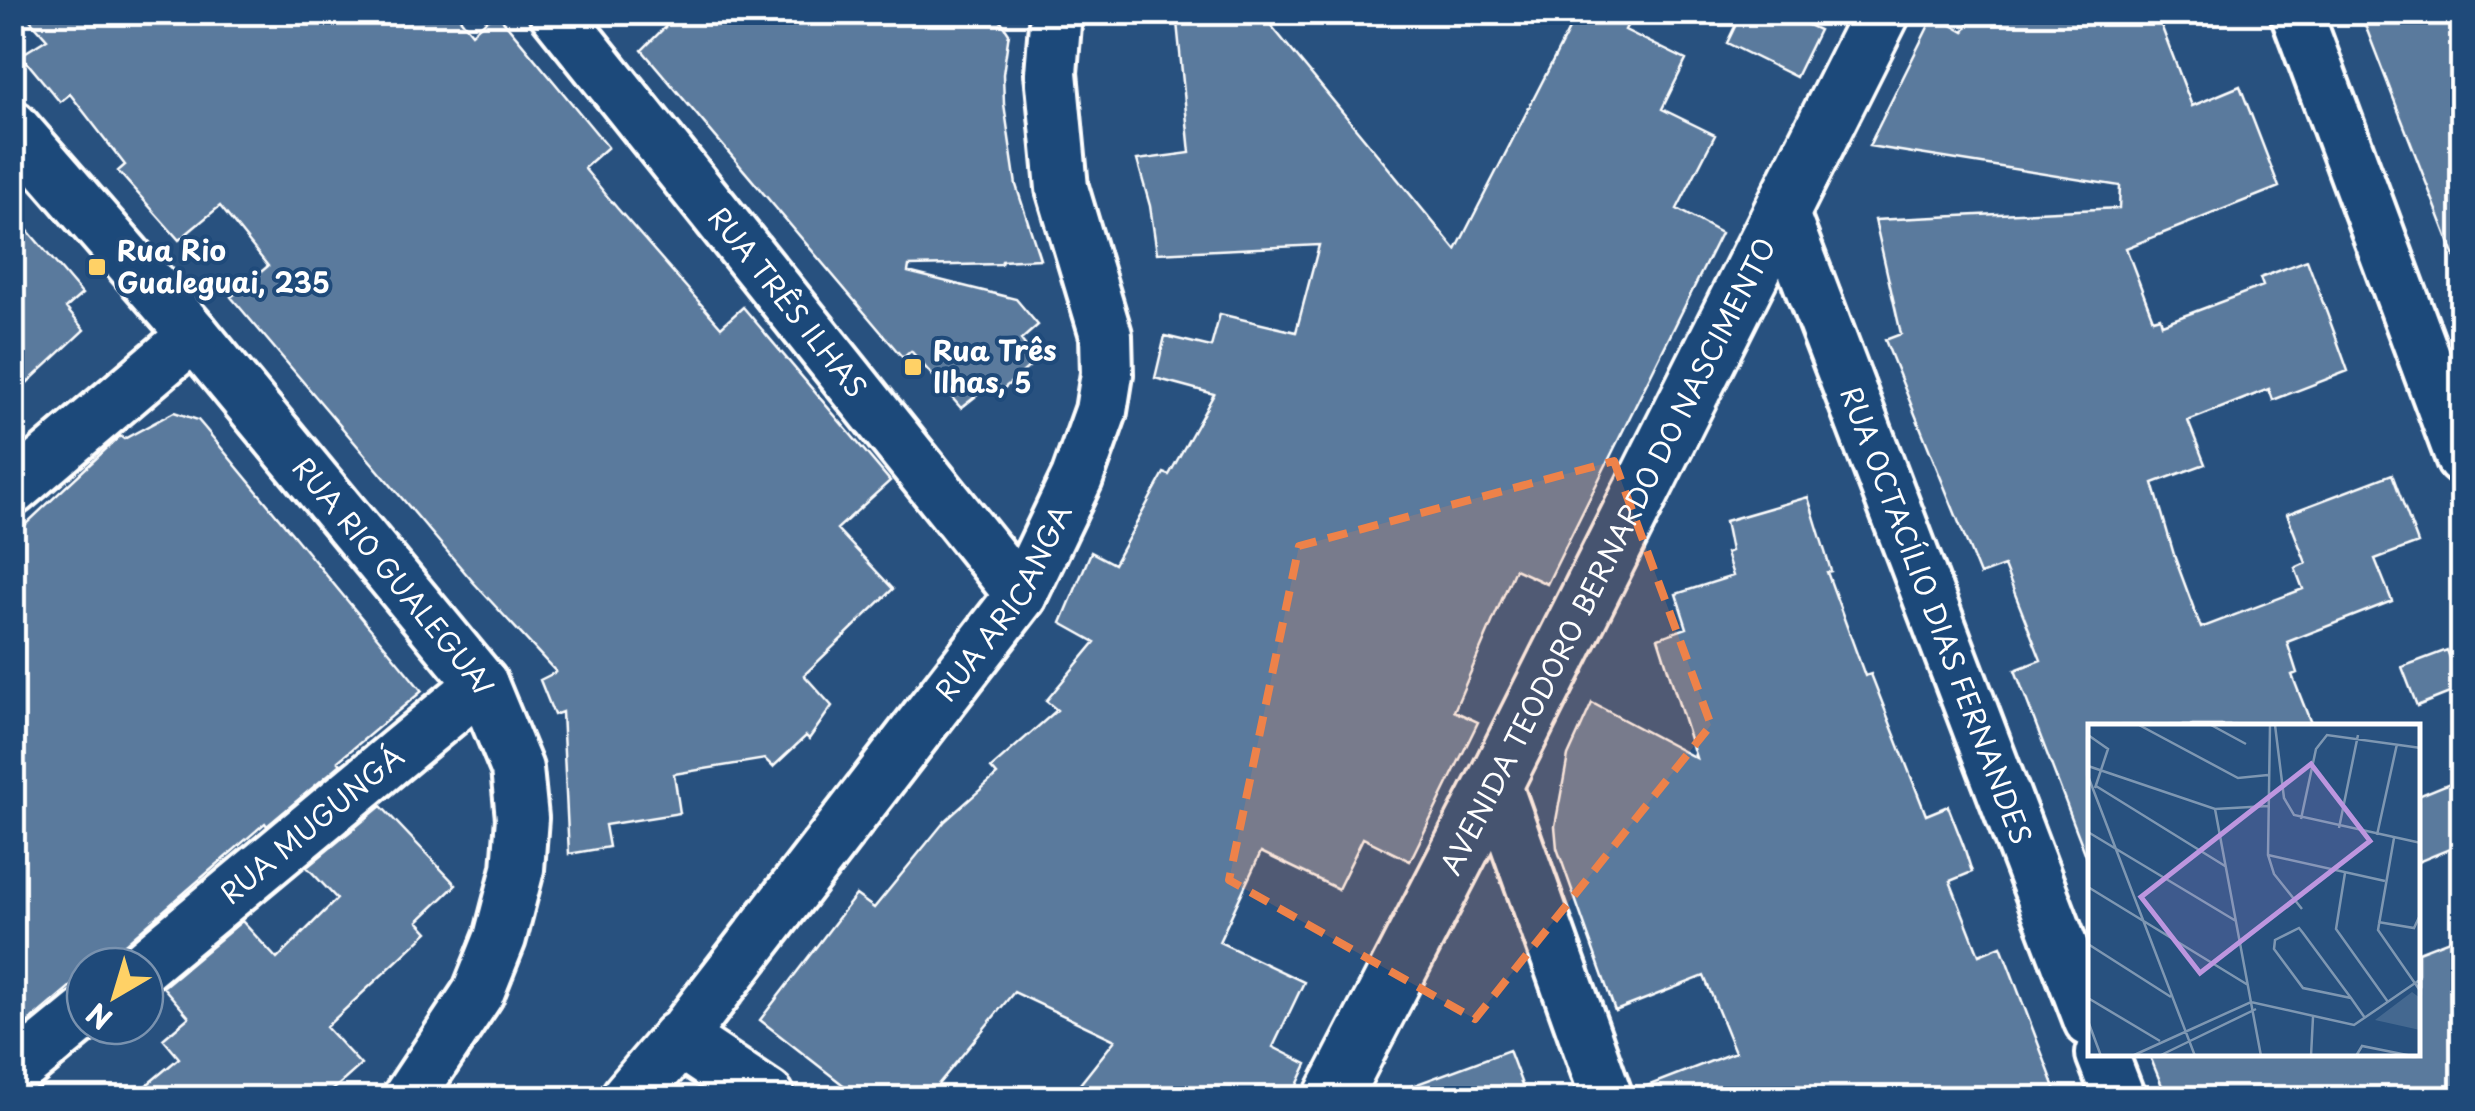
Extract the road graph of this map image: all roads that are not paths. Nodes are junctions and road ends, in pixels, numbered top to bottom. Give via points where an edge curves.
1 (555, 12) edge
2 (1056, 12) edge
3 (1882, 12) edge
4 (2296, 12) edge
5 (12, 126) edge
6 (1782, 209) junction
7 (194, 336) junction
8 (2462, 459) edge
9 (12, 490) edge
10 (1022, 595) junction
11 (482, 684) junction
12 (1495, 784) junction
13 (165, 948) edge
14 (2088, 1016) edge
15 (65, 1030) edge
16 (679, 1038) junction
17 (2103, 1056) edge
18 (12, 1074) edge
19 (408, 1098) edge
20 (630, 1098) edge
21 (768, 1098) edge
22 (1332, 1098) edge
23 (1607, 1098) edge
24 (2120, 1098) edge

1 - 10 street, RUA TRÊS ILHAS
2 - 10 street, RUA ARICANGA via 1050,73 1062,188 1106,335 1107,374 1077,478
3 - 6 street, AVENIDA TEODORO BERNARDO DO NASCIMENTO
4 - 8 street
5 - 7 street, RUA RIO GUALEGUAI
6 - 12 street, AVENIDA TEODORO BERNARDO DO NASCIMENTO
6 - 14 street, RUA OCTACÍLIO DIAS FERNANDES
7 - 9 street
7 - 11 street, RUA RIO GUALEGUAI
10 - 16 street, RUA ARICANGA
11 - 13 street, RUA MUGUNGÁ
11 - 19 street, RUA RIO GUALEGUAI via 517,769 518,869 478,992
12 - 22 street, AVENIDA TEODORO BERNARDO DO NASCIMENTO
12 - 23 street
15 - 18 street
16 - 20 street, RUA ARICANGA
16 - 21 street
17 - 24 street

